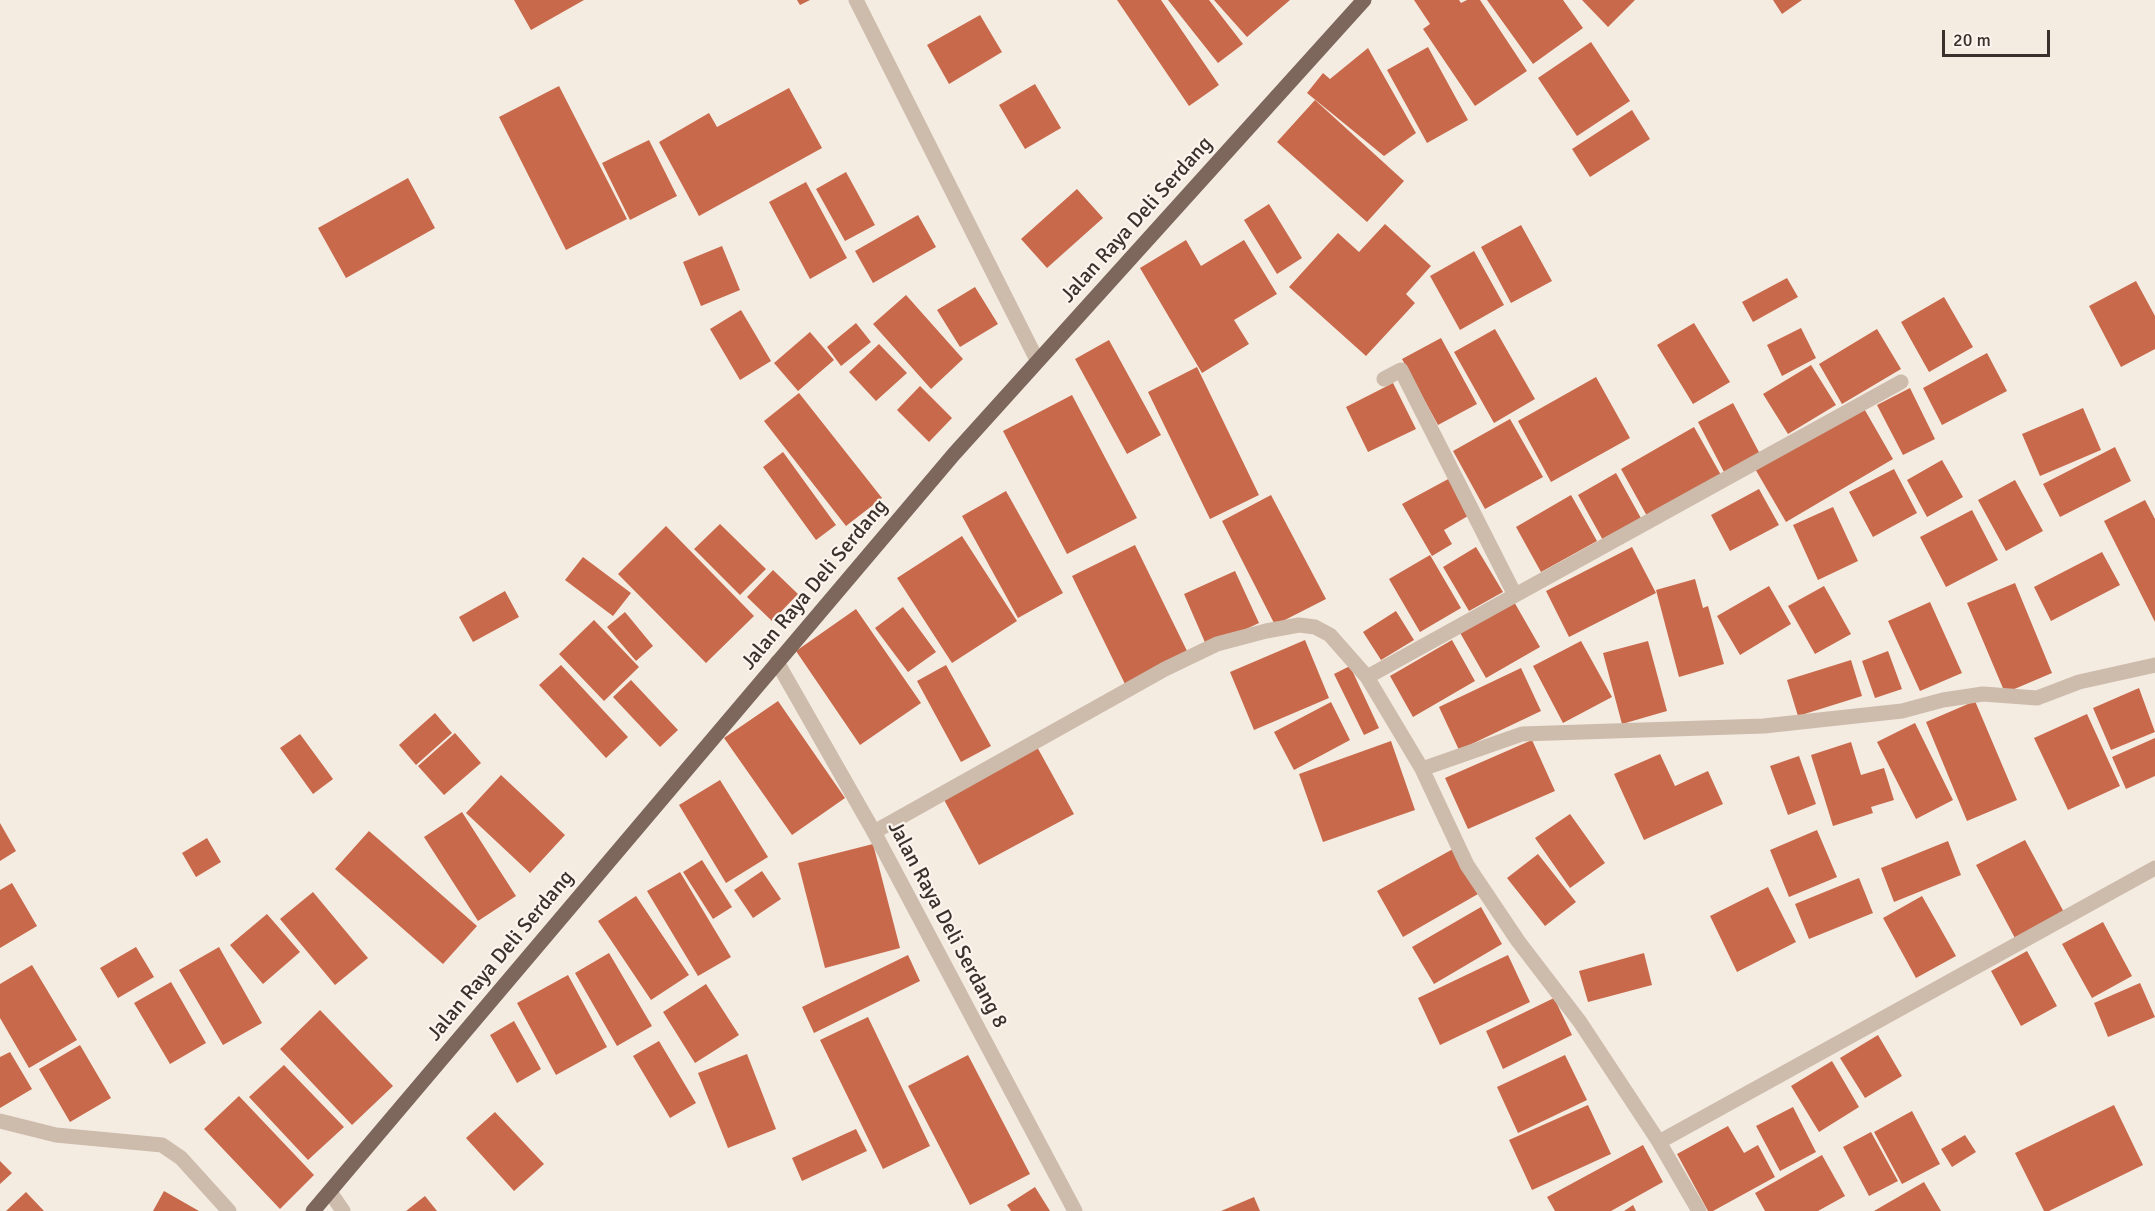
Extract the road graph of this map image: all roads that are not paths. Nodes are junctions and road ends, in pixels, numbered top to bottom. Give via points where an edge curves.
1 (856, 0) edge
2 (1364, 0) edge
3 (1037, 360) junction
4 (1384, 379) dead end
5 (1901, 382) dead end
6 (1515, 595) junction
7 (777, 662) junction
8 (2155, 665) edge
9 (1367, 677) junction
10 (1422, 769) junction
11 (874, 832) junction
12 (2155, 868) edge
13 (0, 1120) edge
14 (1659, 1142) junction
15 (330, 1192) junction
16 (230, 1211) edge
17 (314, 1211) edge
18 (344, 1211) edge
19 (1075, 1211) edge
20 (1699, 1211) edge

1 - 3 street
2 - 3 main road, Jalan Raya Deli Serdang
3 - 7 main road, Jalan Raya Deli Serdang
4 - 6 street via 1401,370
5 - 6 street
6 - 9 street
7 - 11 street, Jalan Raya Deli Serdang 8
7 - 15 main road, Jalan Raya Deli Serdang
8 - 10 street via 2079,682 2037,698 1983,694 1902,711 1764,726 1522,734
9 - 10 street
9 - 11 street via 1330,634 1315,627 1299,625 1217,644 1165,669
10 - 14 street via 1467,865 1518,941 1580,1022
11 - 19 street, Jalan Raya Deli Serdang 8
12 - 14 street
13 - 16 street via 56,1135 162,1145 181,1158
14 - 20 street
15 - 17 main road, Jalan Raya Deli Serdang
15 - 18 street

